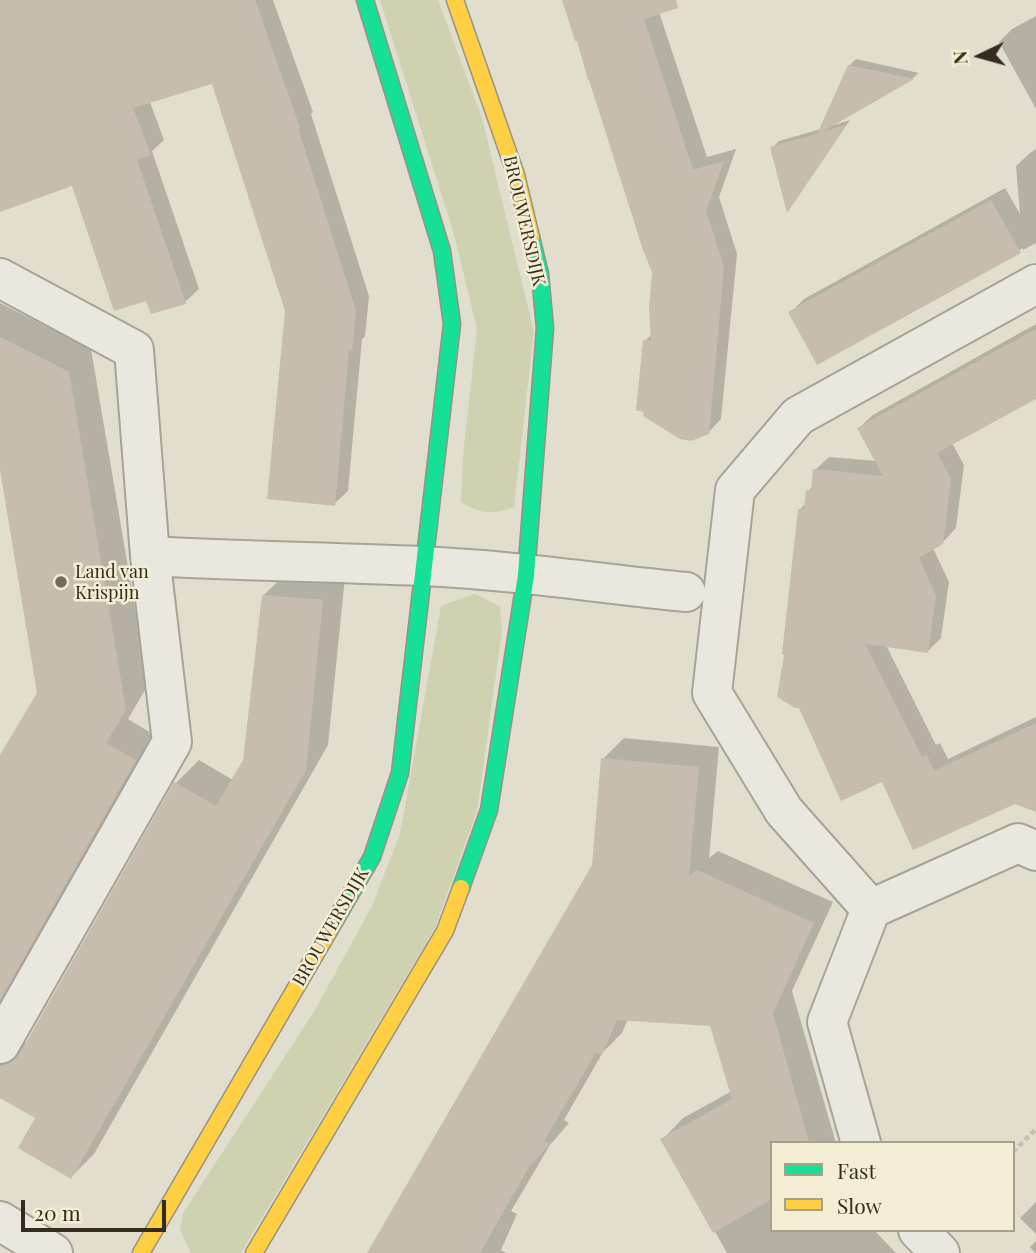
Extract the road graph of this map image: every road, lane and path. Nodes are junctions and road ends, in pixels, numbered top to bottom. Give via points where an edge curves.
1 (365, 0) edge
2 (455, 0) edge
3 (0, 278) edge
4 (1036, 284) edge
5 (150, 556) junction
6 (423, 566) junction
7 (526, 575) junction
8 (704, 594) junction
9 (1036, 850) edge
10 (871, 909) junction
11 (0, 1044) edge
12 (1036, 1129) edge
13 (861, 1141) edge
14 (1015, 1150) edge
15 (0, 1221) edge
16 (53, 1253) edge
17 (141, 1253) edge
18 (254, 1253) edge

1 - 6 street, BROUWERSDIJK via 442,251 452,324
2 - 7 street, BROUWERSDIJK via 516,176 540,274 545,328
3 - 5 street via 134,350
4 - 8 street via 798,416 735,491
5 - 6 street
5 - 11 street via 172,742
6 - 7 street
6 - 17 street, BROUWERSDIJK via 400,773 372,857
7 - 8 street
7 - 18 street, BROUWERSDIJK via 489,810 445,931
8 - 10 street via 712,693 784,811
9 - 10 street via 1018,843
10 - 13 street via 827,1022
12 - 14 path
15 - 16 street

